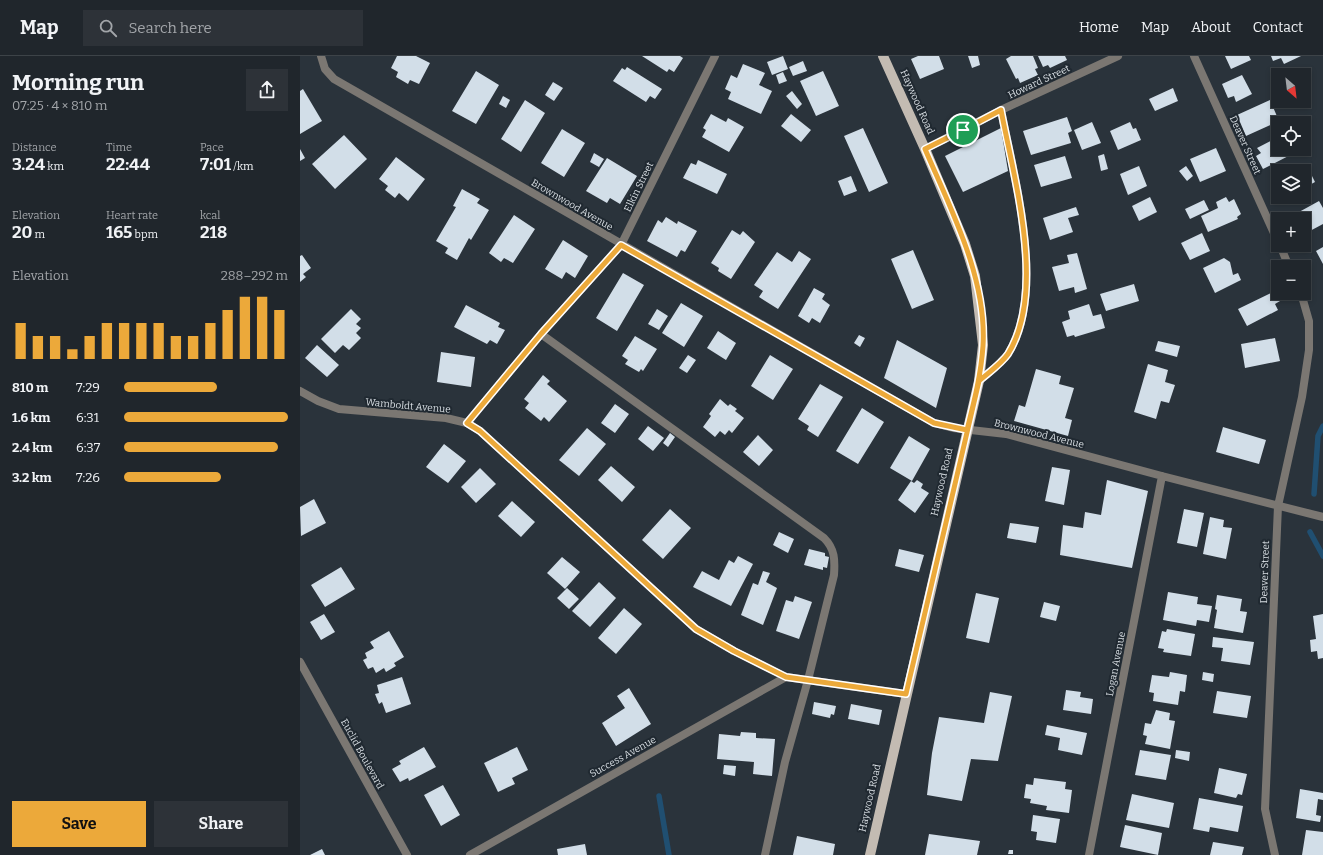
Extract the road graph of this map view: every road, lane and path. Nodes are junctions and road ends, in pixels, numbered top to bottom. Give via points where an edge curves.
1 (321, 56) edge
2 (716, 56) edge
3 (883, 56) edge
4 (1118, 56) edge
5 (1194, 56) edge
6 (1001, 110) junction
7 (925, 149) junction
8 (1271, 226) edge
9 (621, 245) junction
10 (1303, 300) edge
11 (541, 334) junction
12 (979, 381) junction
13 (300, 391) edge
14 (467, 423) junction
15 (967, 430) junction
16 (1162, 476) junction
17 (1278, 506) junction
18 (1323, 517) edge
19 (300, 662) edge
20 (786, 677) junction
21 (808, 680) junction
22 (906, 694) junction
23 (407, 855) edge
24 (470, 855) edge
25 (765, 855) edge
26 (870, 855) edge
27 (1089, 855) edge
28 (1275, 855) edge

1 - 9 street, Brownwood Avenue via 325,69 334,80
2 - 9 street, Elkin Street
3 - 7 main road, Haywood Road
4 - 6 street, Howard Street
5 - 8 street, Deaver Street
6 - 7 street, Howard Street
6 - 12 street via 1020,206 1027,271 1019,328 1007,355
7 - 12 main road, Haywood Road via 975,276 983,345
9 - 11 street, Elkin Street
9 - 15 street, Brownwood Avenue via 934,423
10 - 17 street, Deaver Street via 1309,321 1309,350 1302,397
11 - 14 street, Elkin Street
11 - 21 street via 828,542 835,558 834,575
12 - 15 main road, Haywood Road
13 - 14 street, Wamboldt Avenue via 339,409 446,418
14 - 20 street, Wamboldt Avenue via 480,431 696,629
15 - 16 street, Brownwood Avenue via 1006,434
15 - 22 main road, Haywood Road
16 - 17 street, Brownwood Avenue
16 - 27 street, Logan Avenue
17 - 18 street, Brownwood Avenue
17 - 28 street, Deaver Street via 1265,809
19 - 23 street, Euclid Boulevard
20 - 21 street, Wamboldt Avenue
20 - 24 street, Success Avenue
21 - 22 street, Wamboldt Avenue
21 - 25 street via 785,762
22 - 26 main road, Haywood Road

